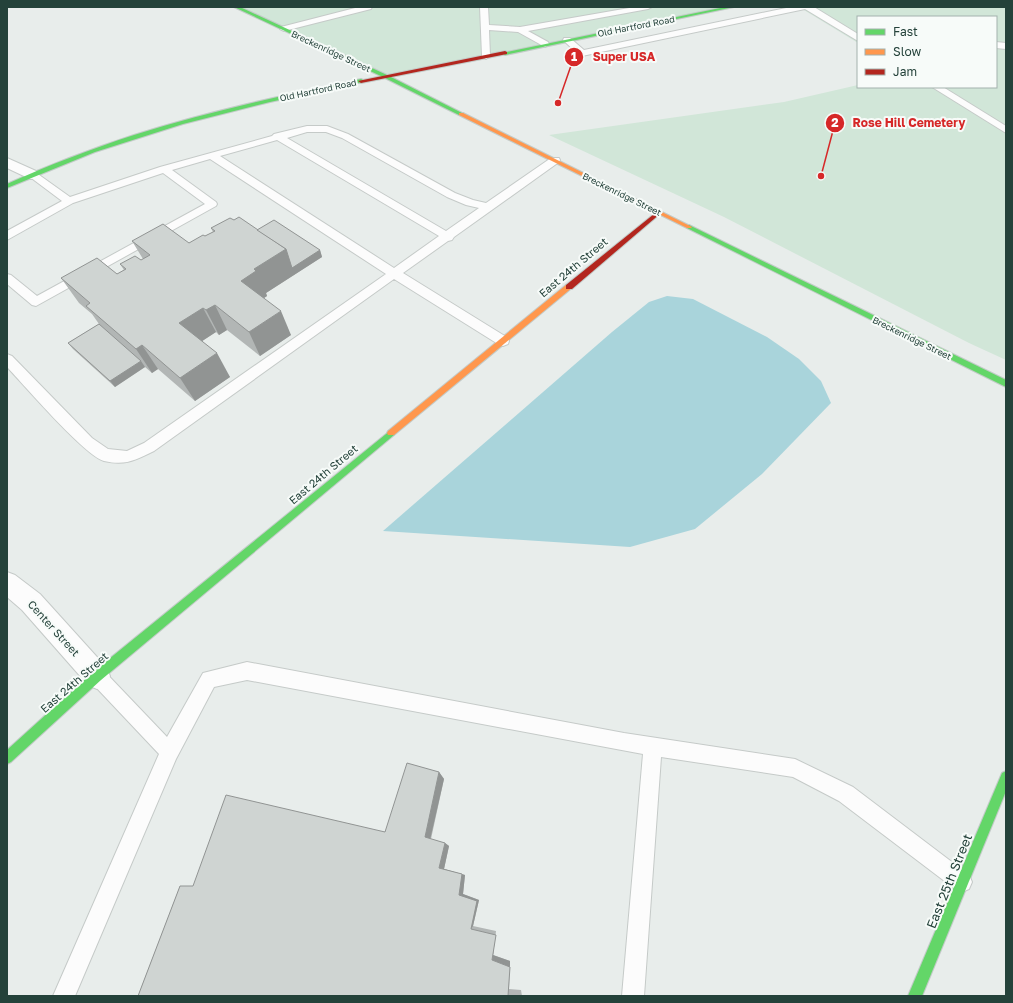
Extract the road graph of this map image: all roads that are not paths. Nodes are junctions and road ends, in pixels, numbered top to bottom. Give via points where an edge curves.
1 (236, 7) edge
2 (368, 7) edge
3 (484, 7) edge
4 (648, 7) edge
5 (732, 7) edge
6 (803, 7) edge
7 (808, 7) edge
8 (485, 28) junction
9 (284, 30) junction
10 (520, 30) junction
11 (857, 37) edge
12 (567, 40) junction
13 (545, 44) junction
14 (486, 56) junction
15 (385, 76) junction
16 (939, 88) edge
17 (1006, 130) edge
18 (277, 136) junction
19 (211, 155) junction
20 (555, 160) junction
21 (7, 162) edge
22 (164, 169) junction
23 (31, 174) junction
24 (7, 186) edge
25 (69, 201) junction
26 (488, 207) junction
27 (659, 212) junction
28 (7, 236) edge
29 (448, 236) junction
30 (395, 274) junction
31 (7, 278) edge
32 (502, 341) junction
33 (7, 359) edge
34 (1006, 384) edge
35 (7, 583) edge
36 (97, 676) junction
37 (653, 746) junction
38 (169, 752) junction
39 (7, 758) edge
40 (1006, 777) edge
41 (962, 882) junction
42 (64, 996) edge
43 (633, 996) edge
44 (916, 996) edge

1 - 9 main road, Breckenridge Street
2 - 9 lane
3 - 8 lane
4 - 10 lane
5 - 12 main road, Old Hartford Road
6 - 12 lane via 582,53
7 - 11 lane
8 - 10 lane
8 - 14 lane
9 - 15 main road, Breckenridge Street
10 - 13 lane
12 - 13 main road, Old Hartford Road
13 - 14 main road, Old Hartford Road
14 - 15 main road, Old Hartford Road
15 - 20 main road, Breckenridge Street
15 - 23 main road, Old Hartford Road via 199,117 101,146
16 - 17 lane
18 - 19 lane
18 - 26 lane via 307,129 327,129 345,136 451,195
18 - 29 lane
19 - 22 lane
19 - 30 lane
20 - 26 lane
20 - 27 main road, Breckenridge Street
21 - 23 street
22 - 25 lane
22 - 31 lane via 212,204 36,302
23 - 24 main road, Old Hartford Road
23 - 25 lane
25 - 28 lane
26 - 29 lane
27 - 32 main road, East 24th Street
27 - 34 main road, Breckenridge Street
29 - 30 lane
30 - 32 lane
30 - 33 lane via 149,447 128,456 105,455 87,442
32 - 36 main road, East 24th Street
35 - 36 street, Center Street via 31,602
36 - 38 lane
36 - 39 main road, East 24th Street
37 - 38 lane via 247,671 209,679
37 - 41 lane via 795,768 846,794
37 - 43 lane
38 - 42 lane
40 - 41 main road, East 25th Street
41 - 44 main road, East 25th Street

